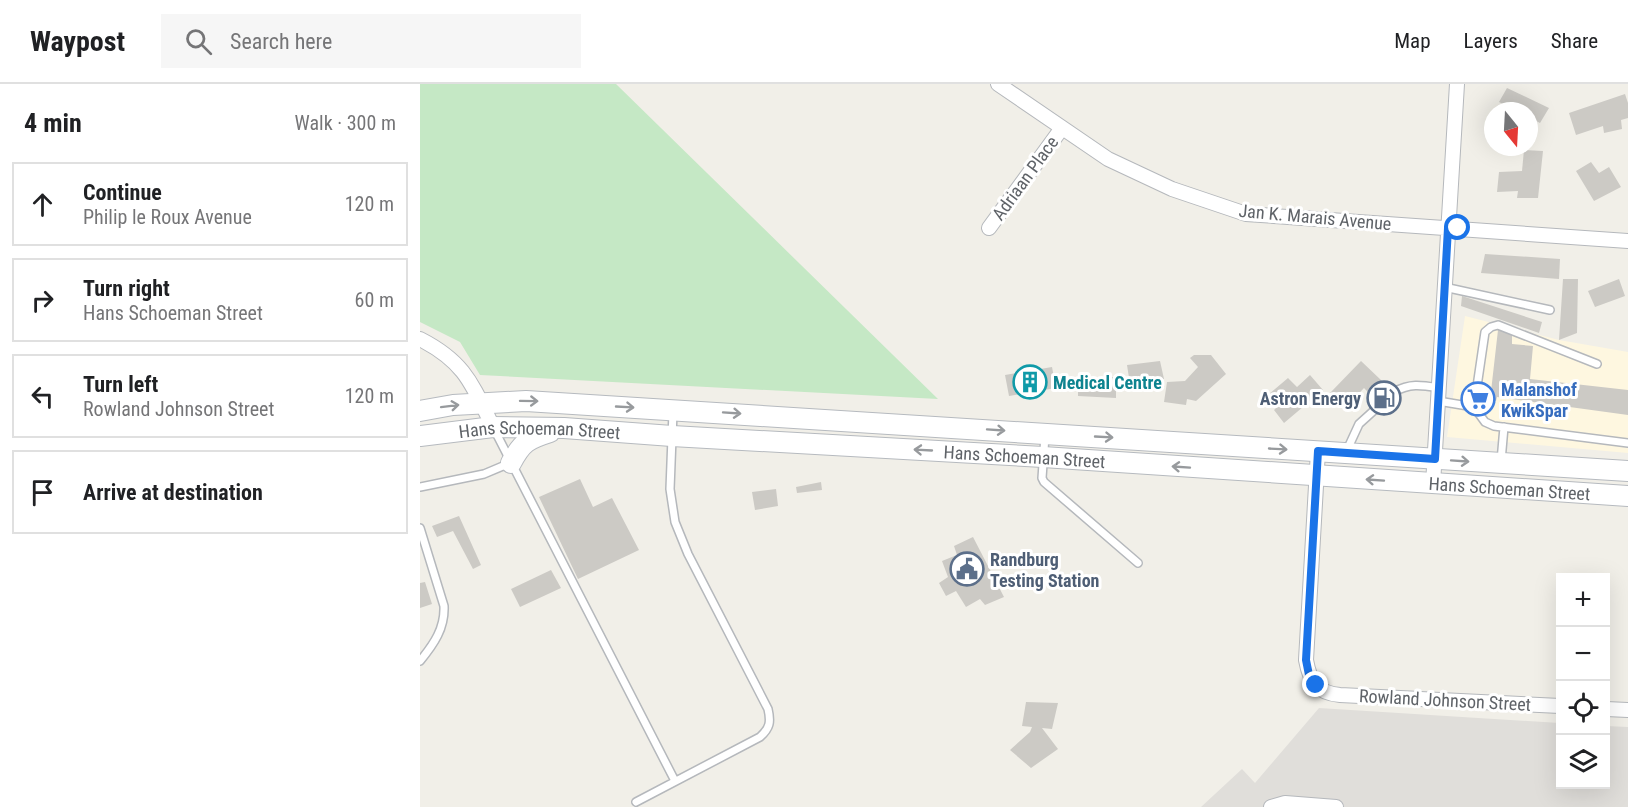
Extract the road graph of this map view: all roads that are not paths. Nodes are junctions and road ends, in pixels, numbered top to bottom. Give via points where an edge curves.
1 (998, 84) edge
2 (1457, 84) edge
3 (1062, 128) junction
4 (989, 228) dead end
5 (1448, 228) junction
6 (1628, 241) edge
7 (1444, 287) junction
8 (1550, 310) dead end
9 (420, 339) edge
10 (1597, 364) dead end
11 (1394, 392) dead end
12 (1438, 395) junction
13 (481, 403) junction
14 (1380, 405) dead end
15 (1474, 406) junction
16 (674, 410) junction
17 (420, 411) edge
18 (493, 427) junction
19 (1504, 427) junction
20 (564, 428) junction
21 (1045, 434) junction
22 (420, 436) edge
23 (672, 436) junction
24 (1628, 443) edge
25 (1318, 451) junction
26 (1346, 453) junction
27 (1043, 457) junction
28 (1435, 459) junction
29 (511, 463) junction
30 (1501, 463) junction
31 (1628, 471) edge
32 (1316, 476) junction
33 (1433, 484) junction
34 (420, 487) edge
35 (1628, 496) edge
36 (420, 528) edge
37 (1138, 563) dead end
38 (420, 661) edge
39 (1556, 706) edge
40 (1610, 709) edge
41 (1628, 710) edge
42 (675, 781) junction
43 (636, 802) dead end
44 (1271, 807) edge
45 (1336, 807) edge

1 - 3 street, Jan K. Marais Avenue
2 - 5 street
3 - 4 street, Adriaan Place
3 - 5 street, Jan K. Marais Avenue via 1138,174 1213,205 1246,214
5 - 6 street, Jan K. Marais Avenue
5 - 7 street
7 - 8 lane
7 - 12 street
9 - 13 street via 453,359
10 - 15 lane via 1506,327 1491,327 1485,332
11 - 12 lane via 1411,385
12 - 15 lane
12 - 28 street
13 -> 16 main road, Hans Schoeman Street via 526,401
17 -> 13 main road, Hans Schoeman Street
13 - 18 street
14 - 26 lane via 1355,428
15 - 19 lane via 1485,422
16 -> 21 main road, Hans Schoeman Street
16 - 23 lane
18 - 20 main road, Hans Schoeman Street
18 - 22 main road, Hans Schoeman Street
18 - 29 lane
19 - 24 lane
19 - 30 lane
20 - 23 main road, Hans Schoeman Street
20 - 29 main road via 527,440
21 -> 25 main road, Hans Schoeman Street
21 - 27 lane
27 -> 23 main road, Hans Schoeman Street
23 - 42 lane via 670,489 675,522 771,720 760,737
25 - 26 main road, Hans Schoeman Street
25 - 32 street, Rowland Johnson Street
26 - 28 main road, Hans Schoeman Street
32 -> 27 main road, Hans Schoeman Street
27 - 37 lane via 1042,478 1048,487
28 -> 30 main road, Hans Schoeman Street
28 - 33 street
29 - 34 lane via 484,474
29 - 42 lane
30 - 31 main road, Hans Schoeman Street
33 -> 32 main road, Hans Schoeman Street
32 - 39 street, Rowland Johnson Street via 1306,660 1316,685 1340,695
33 - 35 main road, Hans Schoeman Street
36 - 38 lane via 445,618 440,633
40 - 41 street
42 - 43 lane
44 - 45 street

